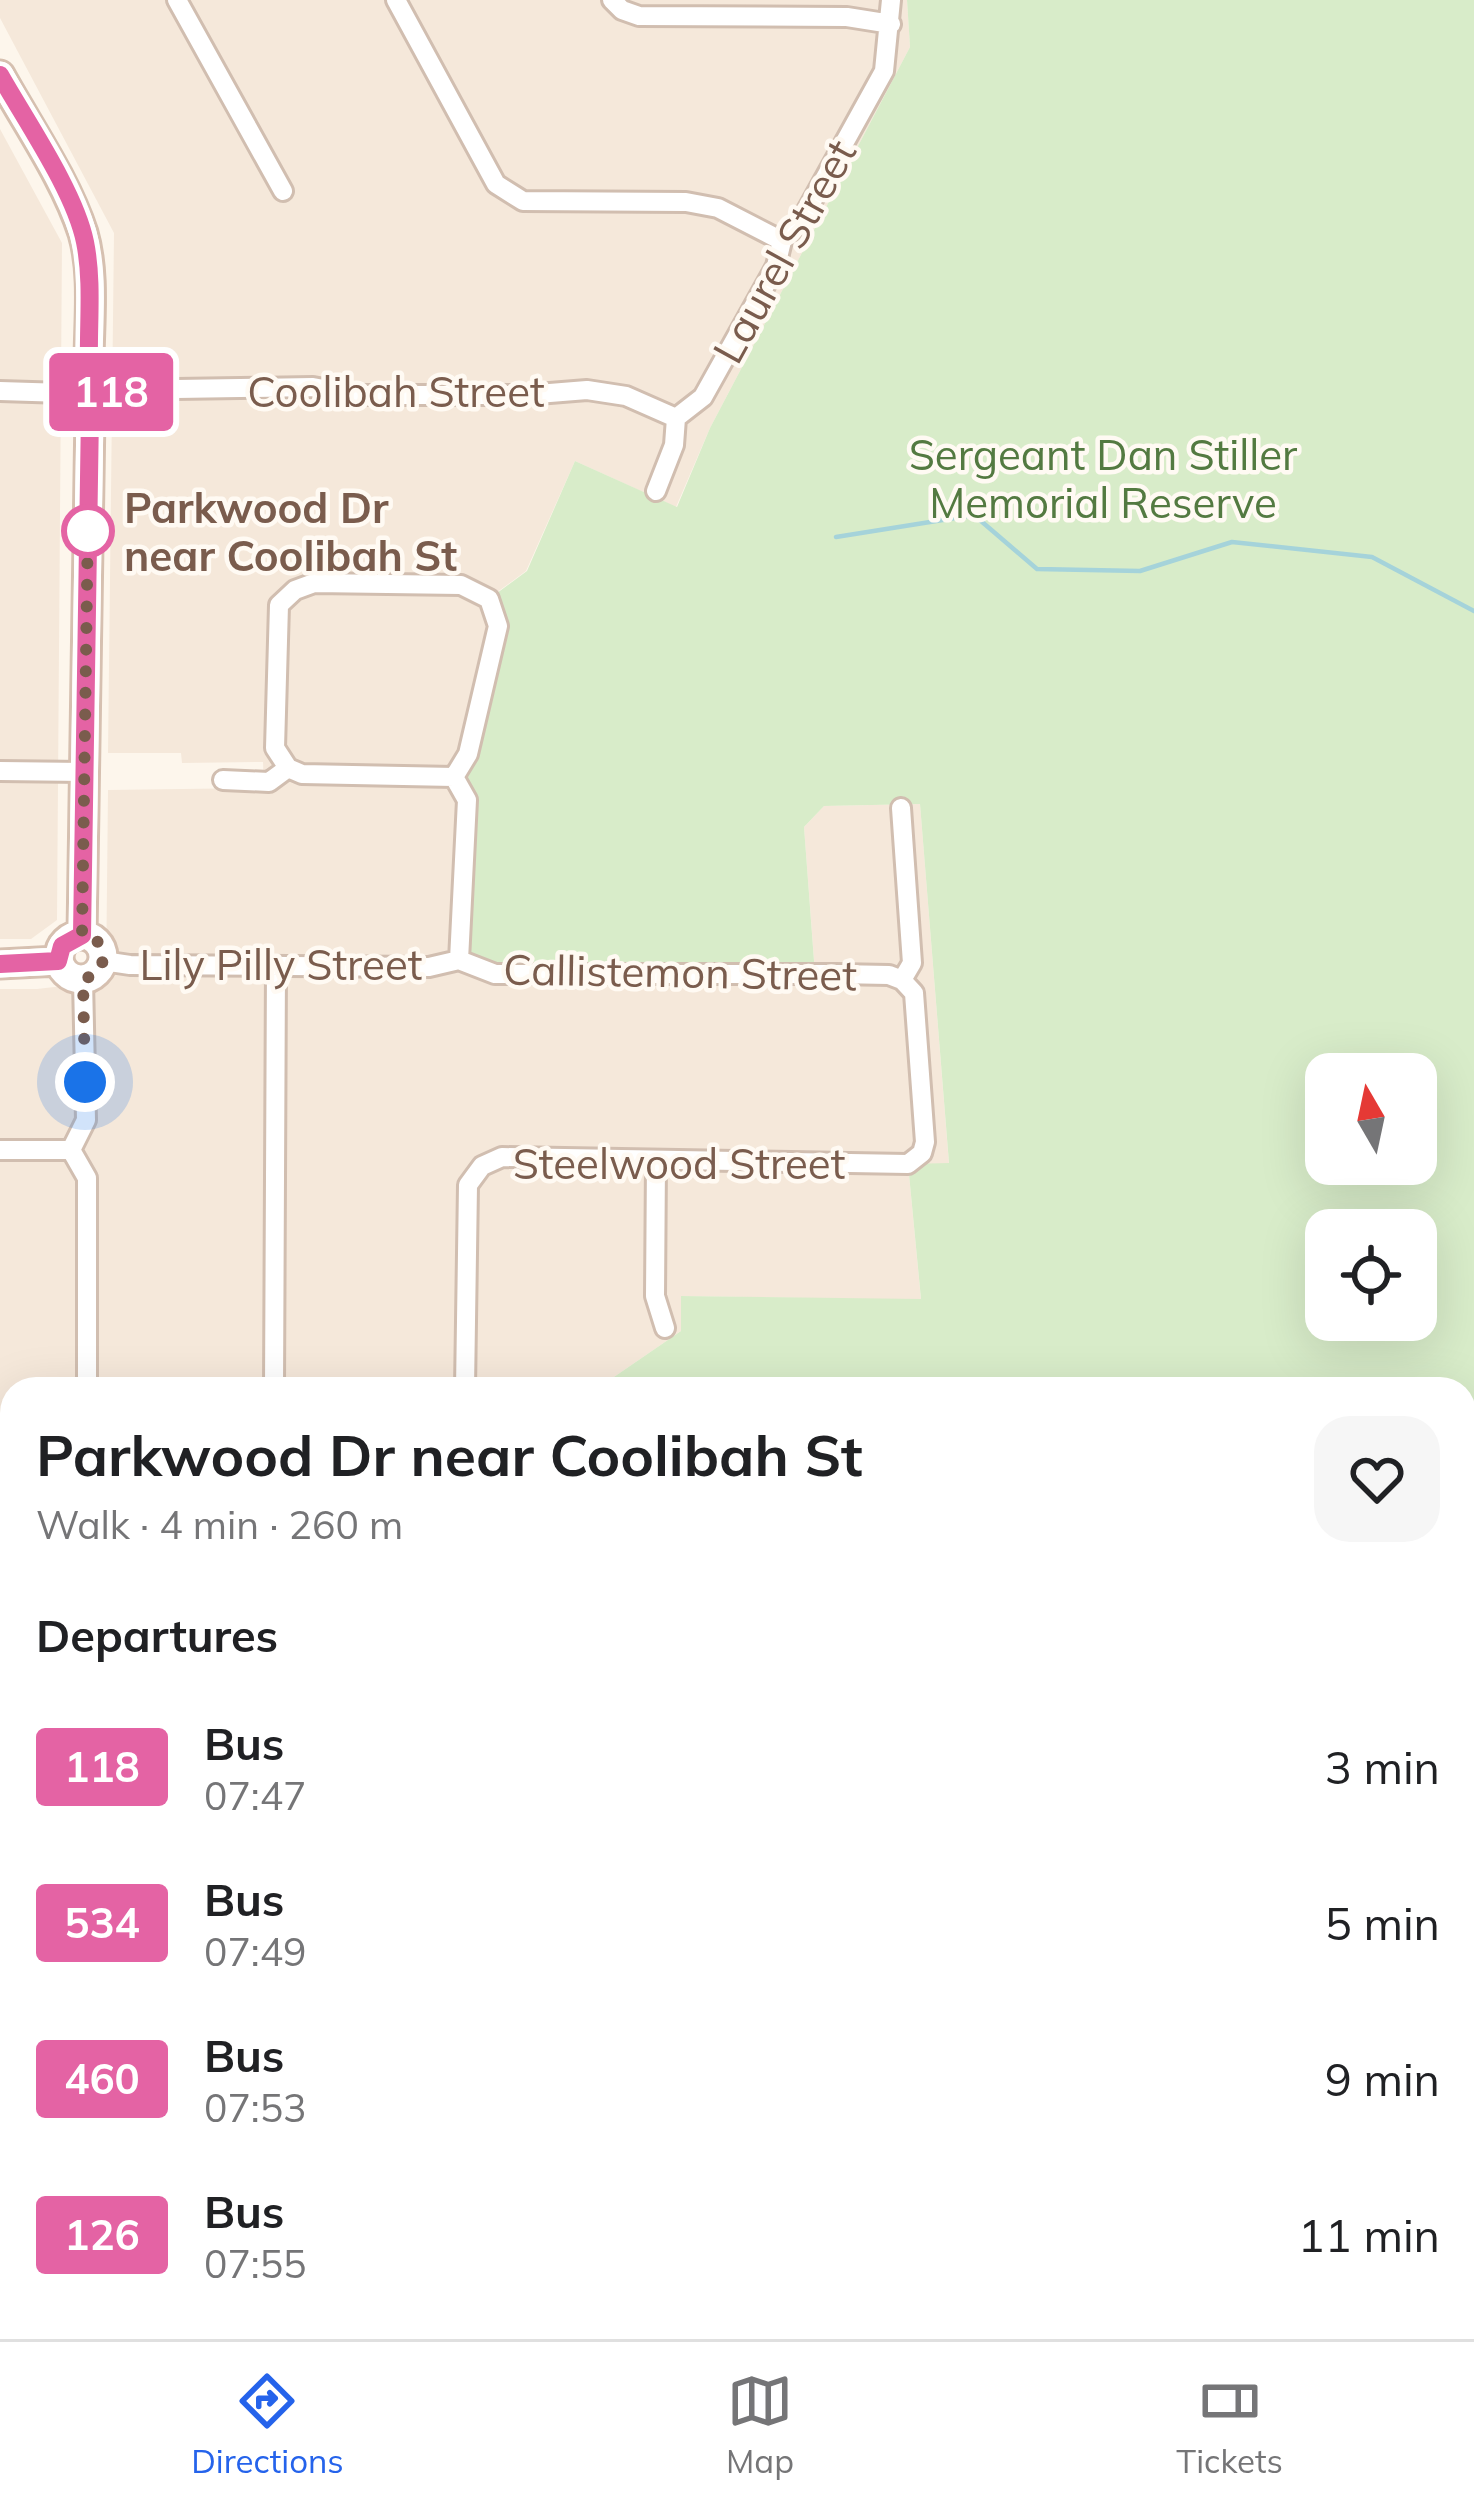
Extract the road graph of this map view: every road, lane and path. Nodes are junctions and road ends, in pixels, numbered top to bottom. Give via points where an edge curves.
1 (177, 0) edge
2 (396, 0) edge
3 (612, 0) edge
4 (891, 0) edge
5 (891, 25) junction
6 (0, 75) edge
7 (283, 191) dead end
8 (782, 241) junction
9 (89, 364) junction
10 (112, 390) junction
11 (0, 391) edge
12 (64, 393) junction
13 (90, 413) junction
14 (676, 418) junction
15 (656, 491) dead end
16 (288, 768) junction
17 (0, 771) edge
18 (84, 772) junction
19 (454, 777) junction
20 (223, 780) dead end
21 (901, 808) dead end
22 (82, 935) junction
23 (459, 960) junction
24 (58, 961) junction
25 (0, 964) edge
26 (276, 967) junction
27 (93, 970) junction
28 (902, 980) junction
29 (0, 1150) edge
30 (71, 1150) junction
31 (656, 1161) junction
32 (665, 1328) dead end
33 (87, 1377) edge
34 (274, 1377) edge
35 (465, 1377) edge

1 - 7 street
2 - 8 street via 508,193 523,201 686,202 718,208
3 - 5 street via 639,16 847,17
4 - 5 street, Laurel Street
5 - 8 street, Laurel Street via 884,71 800,223
6 - 9 street via 84,236
8 - 14 street, Laurel Street via 703,397
9 - 10 street via 106,372
9 - 12 street via 69,374
10 - 13 street via 107,404
10 - 14 street, Coolibah Street via 587,390
11 - 12 street
12 - 13 street via 74,409
13 - 18 street
14 - 15 street, Laurel Street
16 - 19 street
16 - 19 street via 275,748 279,605 314,583 461,585 489,598 498,626 468,754
16 - 20 street via 268,782
17 - 18 street
18 - 22 street
19 - 23 street via 467,800
21 - 28 street via 912,963
22 - 24 street via 62,946
22 - 27 street via 98,942
23 - 26 street, Lily Pilly Street
23 - 28 street, Callistemon Street via 495,974
24 - 25 street
24 - 27 street via 67,975
26 - 27 street, Lily Pilly Street
26 - 34 street
27 - 30 street via 86,1120
28 - 31 street, Steelwood Street via 914,993 925,1142 908,1164
29 - 30 street
30 - 33 street via 87,1178
31 - 32 street via 655,1296
31 - 35 street, Steelwood Street via 502,1157 482,1166 468,1185

